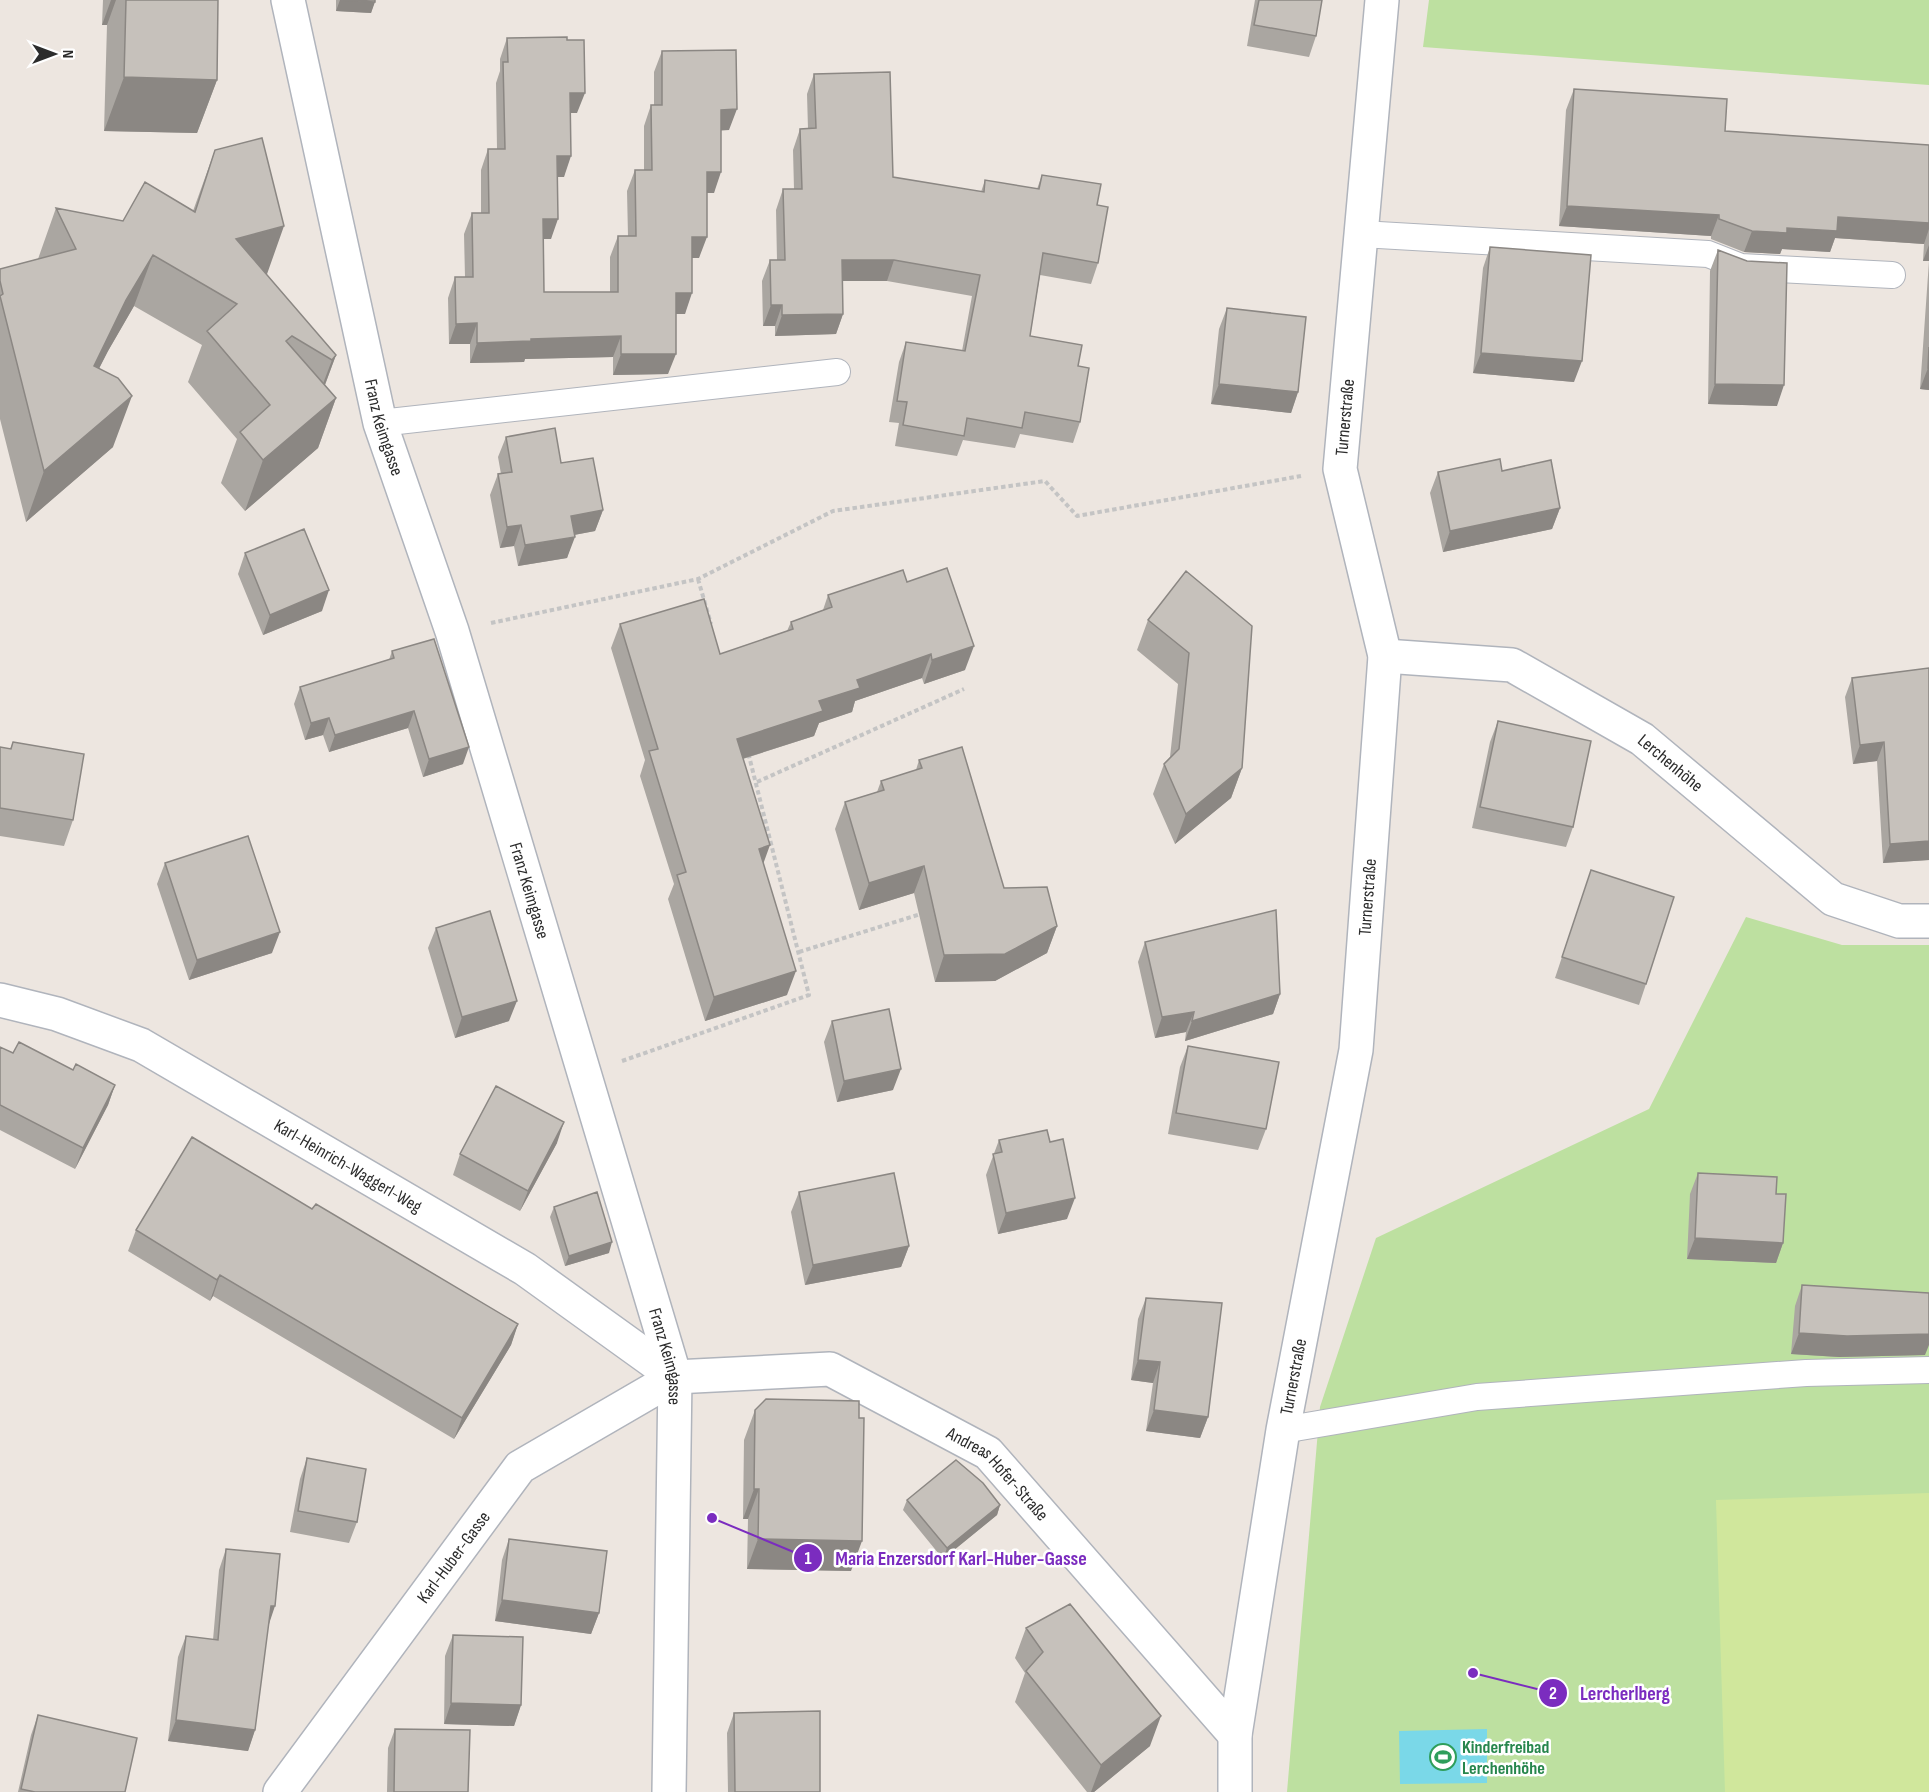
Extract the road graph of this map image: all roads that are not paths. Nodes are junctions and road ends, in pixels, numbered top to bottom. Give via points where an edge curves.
1 (288, 0) edge
2 (1382, 0) edge
3 (1361, 234) junction
4 (1892, 275) dead end
5 (837, 372) dead end
6 (380, 423) junction
7 (1385, 656) junction
8 (1929, 921) edge
9 (0, 1000) edge
10 (1929, 1370) edge
11 (675, 1377) junction
12 (1284, 1430) junction
13 (1235, 1735) junction
14 (280, 1792) edge
15 (669, 1792) edge
16 (1235, 1792) edge

1 - 6 street, Franz Keimgasse
2 - 3 street, Turnerstraße
3 - 4 lane via 1708,254 1741,267
3 - 7 street, Turnerstraße via 1340,469
5 - 6 lane
6 - 11 street, Franz Keimgasse via 452,631
7 - 8 street, Lerchenhöhe via 1512,665 1642,739 1833,899 1899,921
7 - 12 street, Turnerstraße via 1356,1050
9 - 11 street, Karl-Heinrich-Waggerl-Weg via 57,1014 141,1046 525,1269
10 - 12 lane via 1806,1373 1477,1397
11 - 13 street, Andreas Hofer-Straße via 830,1369 988,1454
11 - 14 street, Karl-Huber-Gasse via 520,1467
11 - 15 street, Franz Keimgasse
12 - 13 street, Turnerstraße
13 - 16 street, Turnerstraße

